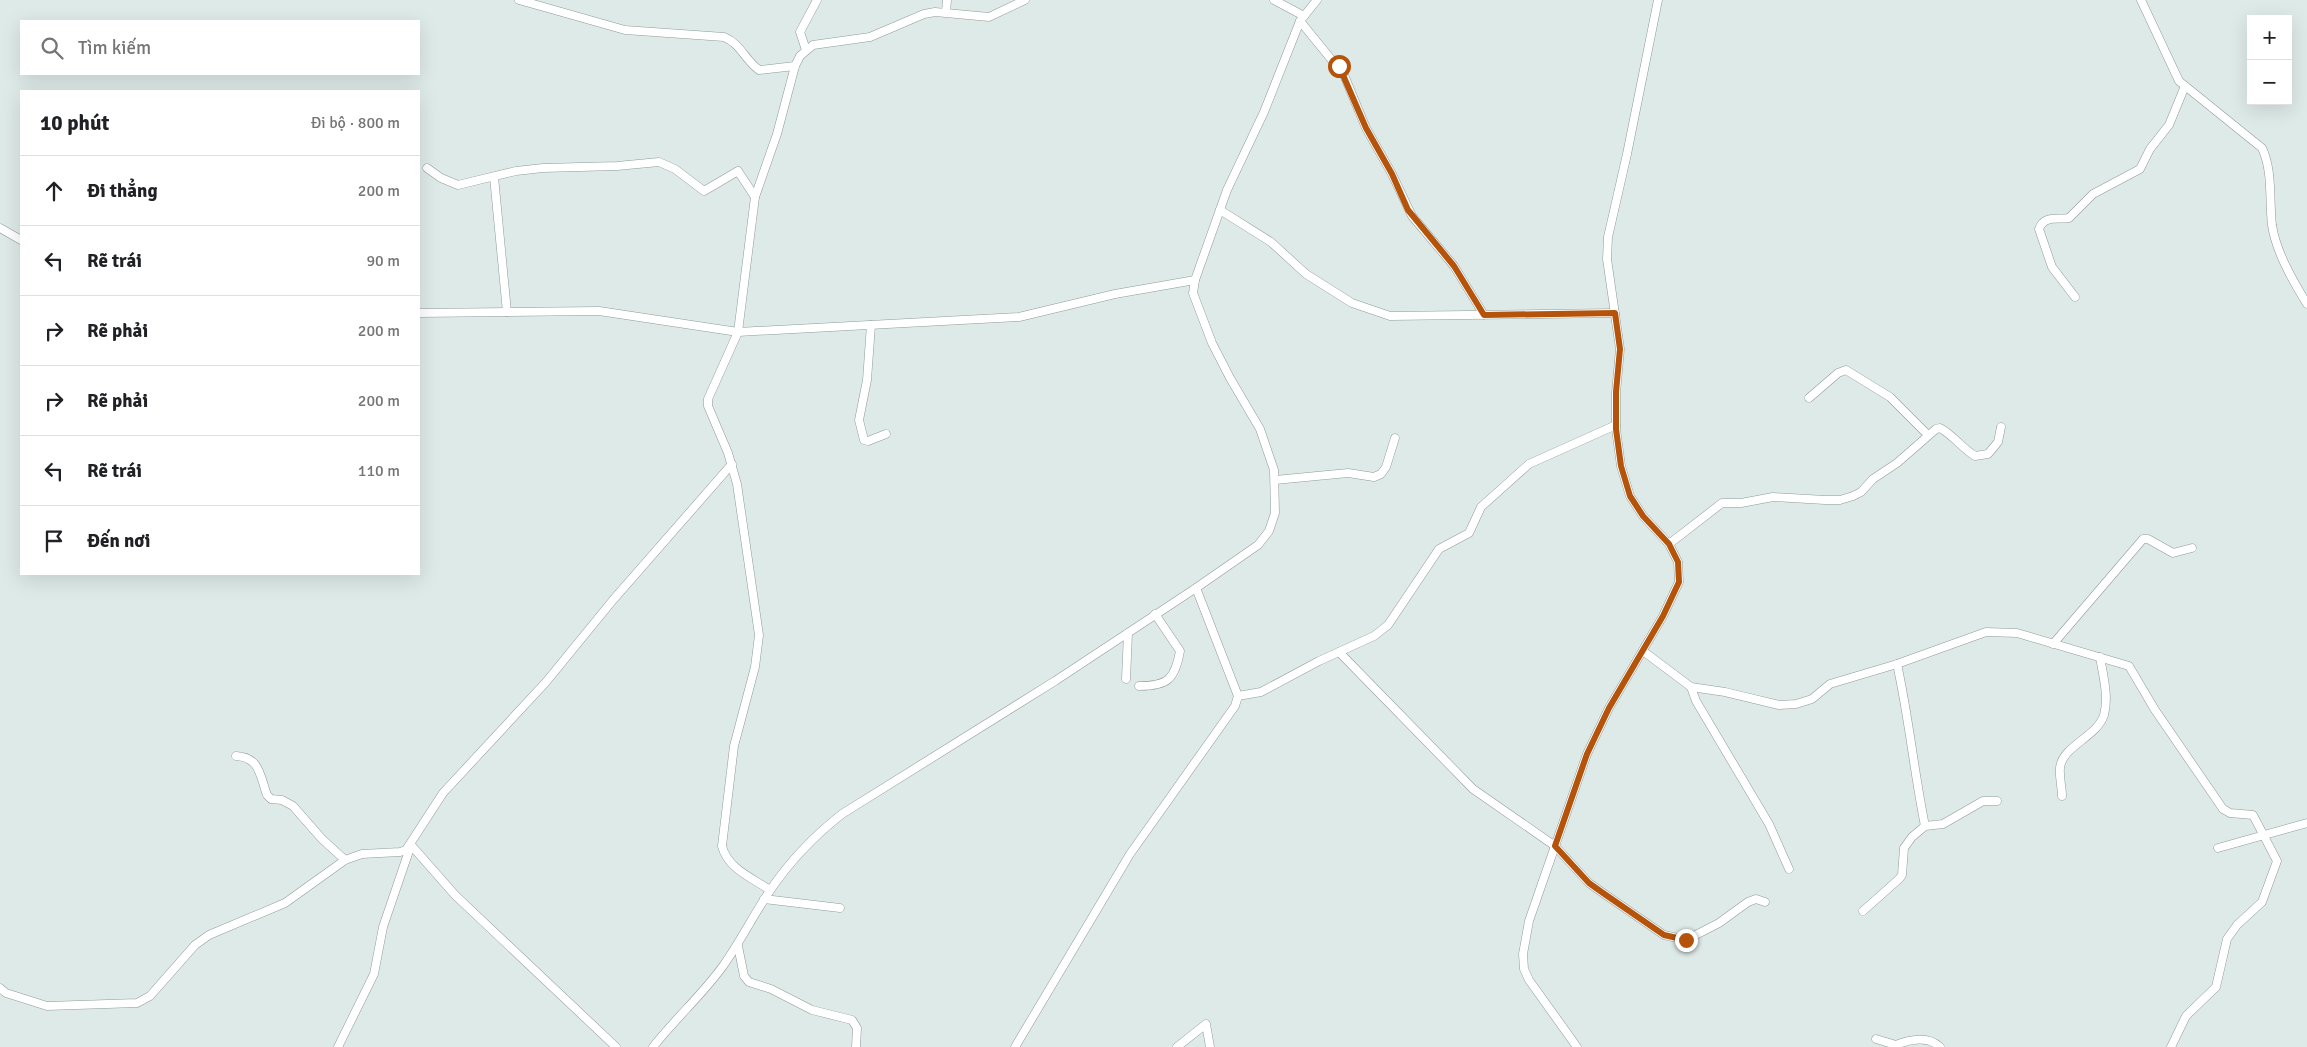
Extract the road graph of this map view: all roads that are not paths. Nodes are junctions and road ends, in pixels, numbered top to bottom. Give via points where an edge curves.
1 (520, 0) edge
2 (817, 0) edge
3 (946, 0) edge
4 (1025, 0) edge
5 (1274, 0) edge
6 (1317, 0) edge
7 (1658, 0) edge
8 (2141, 0) edge
9 (946, 12) junction
10 (1302, 18) junction
11 (806, 50) junction
12 (795, 66) junction
13 (2184, 86) junction
14 (427, 168) dead end
15 (494, 177) junction
16 (755, 197) junction
17 (1220, 210) junction
18 (0, 228) edge
19 (20, 239) edge
20 (1195, 280) junction
21 (2075, 297) dead end
22 (2307, 304) edge
23 (507, 312) junction
24 (420, 313) edge
25 (1615, 313) junction
26 (1484, 315) junction
27 (871, 324) junction
28 (738, 332) junction
29 (1809, 398) dead end
30 (1616, 425) junction
31 (2001, 427) dead end
32 (886, 434) dead end
33 (1928, 435) junction
34 (1395, 438) dead end
35 (732, 464) junction
36 (1275, 480) junction
37 (1669, 544) junction
38 (2192, 548) dead end
39 (1196, 588) junction
40 (1155, 614) junction
41 (1128, 633) junction
42 (2053, 644) junction
43 (1643, 651) junction
44 (1339, 652) junction
45 (2100, 657) junction
46 (1897, 664) junction
47 (1126, 679) dead end
48 (1139, 686) dead end
49 (1691, 687) junction
50 (1238, 696) junction
51 (236, 756) dead end
52 (2062, 796) dead end
53 (1997, 801) dead end
54 (2307, 823) edge
55 (1925, 826) junction
56 (2266, 836) junction
57 (411, 845) junction
58 (1555, 846) junction
59 (2218, 848) dead end
60 (345, 860) junction
61 (1789, 869) dead end
62 (770, 890) junction
63 (764, 899) junction
64 (1766, 902) dead end
65 (840, 908) dead end
66 (1863, 911) dead end
67 (738, 946) junction
68 (0, 988) edge
69 (1876, 1039) dead end
70 (338, 1047) edge
71 (616, 1047) edge
72 (653, 1047) edge
73 (856, 1047) edge
74 (1016, 1047) edge
75 (1178, 1047) edge
76 (1210, 1047) edge
77 (1577, 1047) edge
78 (1940, 1047) edge
79 (2171, 1047) edge

1 - 12 street via 625,30 724,37 732,40 759,70
2 - 11 street via 800,32
3 - 9 street
4 - 9 street via 989,18
5 - 10 street
6 - 10 street
7 - 25 street via 1608,237 1607,258
8 - 13 street
9 - 11 street via 924,14 870,38 824,42
10 - 17 street
10 - 26 street via 1344,75 1366,128 1412,216 1454,266
11 - 12 street
12 - 16 street via 777,134
13 - 21 street via 2169,125 2150,149 2140,169 2093,194 2069,218 2049,218 2041,222 2038,229 2052,267
13 - 22 street via 2262,148 2268,172 2272,227 2284,261
14 - 15 street via 458,185
15 - 16 street via 543,168 659,162 675,169 704,191 738,171
15 - 23 street
16 - 28 street
17 - 20 street
17 - 26 street via 1272,242 1306,274 1352,303 1390,316
18 - 19 street
20 - 27 street via 1115,294 1019,317
20 - 36 street via 1193,293 1198,309 1224,367 1260,429
23 - 24 street
23 - 28 street via 599,311
25 - 26 street
25 - 30 street via 1620,349
27 - 28 street
27 - 32 street via 867,380 859,420 864,440
28 - 35 street via 708,399
29 - 33 street via 1846,370 1890,397
30 - 37 street via 1621,466 1630,496 1643,516
30 - 44 street via 1529,464 1481,507 1468,533 1439,550 1388,625 1374,636
31 - 33 street via 1998,442 1982,456 1963,449 1940,428
33 - 37 street via 1853,496 1840,500 1772,497 1728,502 1716,507
34 - 36 street via 1386,467 1374,477 1348,473
35 - 57 street via 612,600 546,682 443,793
35 - 62 street via 759,635 755,666 734,746 722,846 724,854 735,867
36 - 39 street via 1275,513 1269,531 1258,545
37 - 43 street via 1678,562 1679,582
38 - 42 street via 2173,553 2144,539
39 - 40 street
39 - 50 street
40 - 41 street
40 - 48 street via 1180,651 1177,667 1169,680 1158,686
41 - 47 street
41 - 62 street via 842,814 806,845
42 - 45 street
42 - 46 street via 2017,633 1986,632
43 - 49 street
43 - 58 street via 1609,708 1587,754
44 - 50 street via 1262,692
44 - 58 street via 1473,789
45 - 52 street via 2106,691 2103,716 2098,726 2063,758 2060,768
45 - 56 street via 2129,666 2222,809 2253,815
46 - 49 street via 1830,684 1812,699 1796,704 1778,706 1744,696
46 - 55 street
49 - 61 street via 1770,824
50 - 74 street via 1235,706 1130,854
51 - 60 street via 247,756 252,760 267,796 293,806
53 - 55 street via 1983,801 1943,824
54 - 56 street
55 - 66 street via 1904,848 1900,879
56 - 59 street
56 - 79 street via 2277,861 2265,898 2227,939 2216,987 2186,1016
57 - 60 street via 400,852 362,854
57 - 70 street via 383,926 374,974
57 - 71 street via 455,895
58 - 64 street via 1589,883 1664,935 1675,939 1686,940 1719,923 1748,902 1756,899
58 - 77 street via 1529,921 1523,954 1524,969
60 - 68 street via 276,908 201,939 150,996 137,1003 47,1006 6,993
62 - 63 street
63 - 65 street
63 - 67 street
67 - 72 street via 704,992
67 - 73 street via 744,976 749,982 771,989 812,1010 852,1020 857,1028
69 - 78 street via 1896,1046 1921,1039
75 - 76 street via 1206,1024

